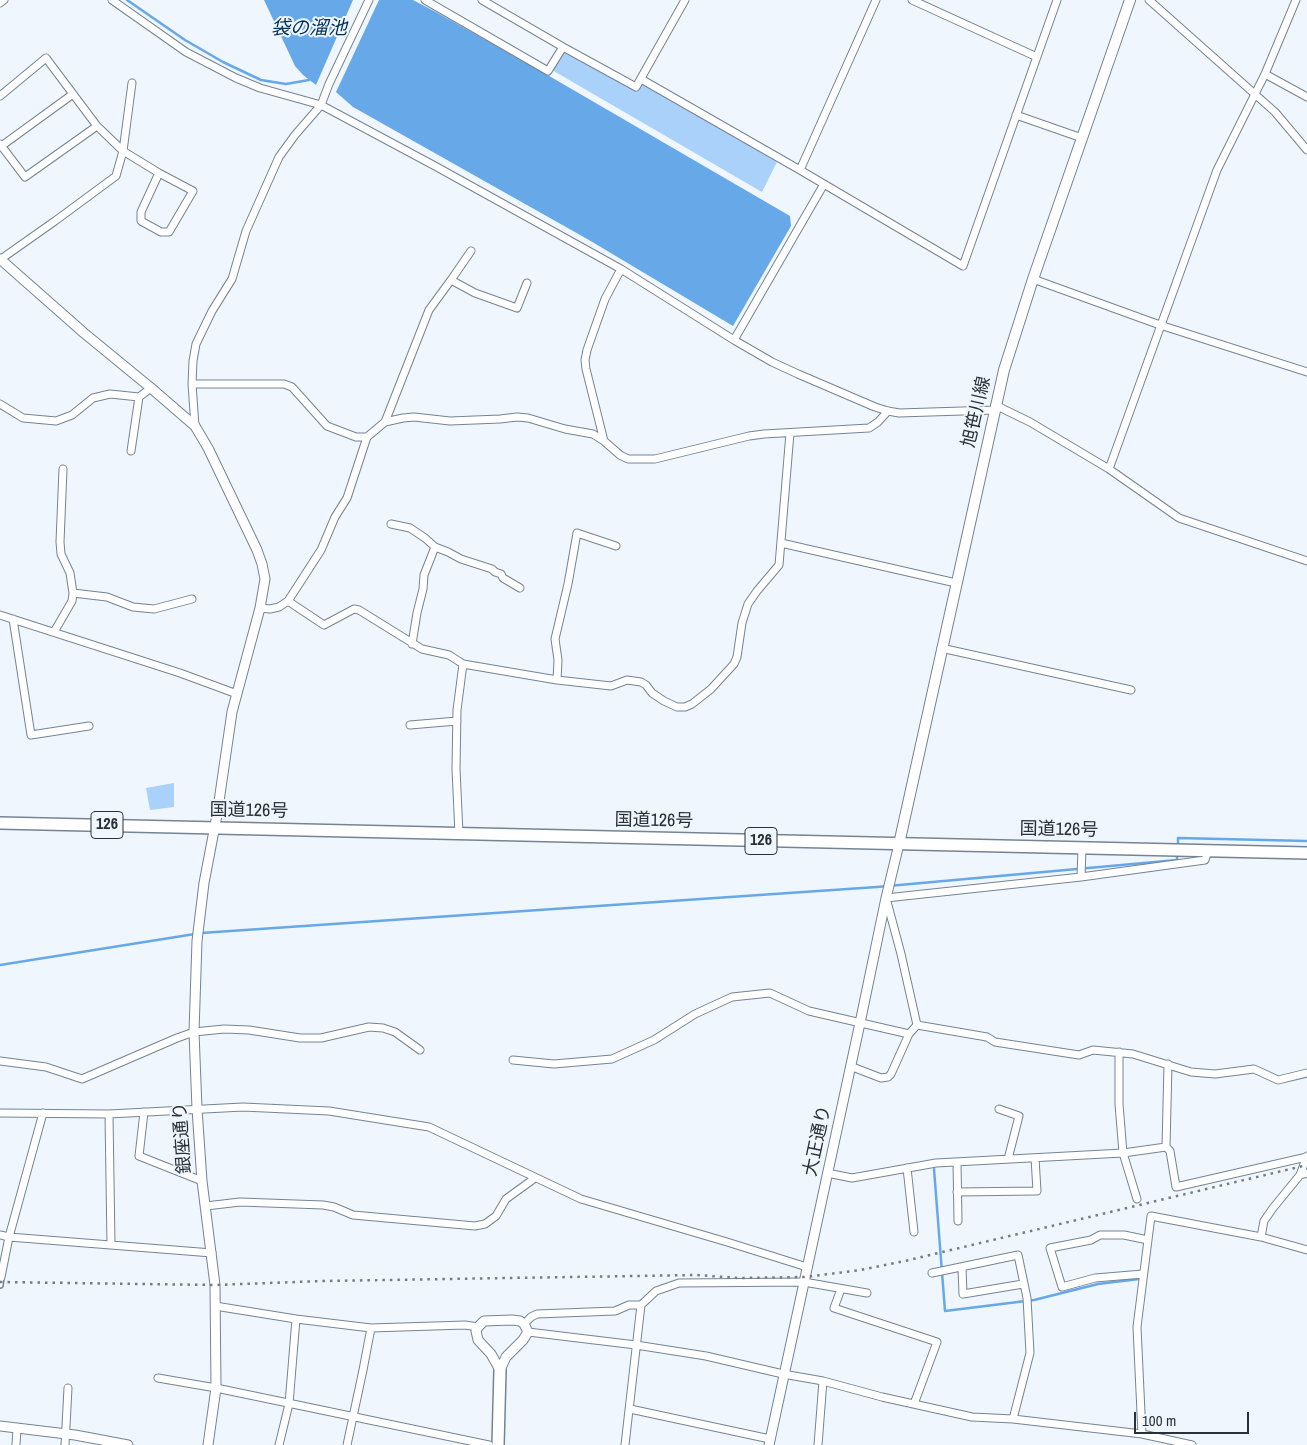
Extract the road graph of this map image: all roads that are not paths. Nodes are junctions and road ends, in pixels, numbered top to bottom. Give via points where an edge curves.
1 (4, 0) edge
2 (112, 0) edge
3 (369, 0) edge
4 (425, 0) edge
5 (482, 0) edge
6 (685, 0) edge
7 (876, 0) edge
8 (912, 0) edge
9 (1057, 0) edge
10 (1130, 0) edge
11 (1149, 0) edge
12 (1296, 0) edge
13 (0, 3) edge
14 (563, 47) junction
15 (1037, 56) junction
16 (1265, 74) junction
17 (641, 79) junction
18 (132, 83) dead end
19 (1255, 93) junction
20 (72, 94) junction
21 (0, 96) edge
22 (1307, 97) edge
23 (321, 105) junction
24 (1016, 115) junction
25 (97, 126) junction
26 (1082, 138) junction
27 (1, 146) edge
28 (1307, 150) edge
29 (123, 152) junction
30 (800, 170) junction
31 (159, 173) junction
32 (824, 184) junction
33 (470, 251) dead end
34 (0, 259) edge
35 (621, 269) junction
36 (1033, 279) junction
37 (451, 280) junction
38 (527, 283) dead end
39 (1160, 325) junction
40 (734, 340) junction
41 (1307, 372) edge
42 (192, 384) junction
43 (151, 388) junction
44 (139, 397) junction
45 (0, 404) edge
46 (994, 408) junction
47 (888, 412) junction
48 (385, 422) junction
49 (195, 426) junction
50 (790, 433) junction
51 (367, 437) junction
52 (604, 441) junction
53 (132, 451) dead end
54 (63, 469) dead end
55 (1109, 469) junction
56 (391, 524) dead end
57 (782, 543) junction
58 (616, 546) dead end
59 (435, 547) junction
60 (1307, 561) edge
61 (956, 583) junction
62 (520, 588) dead end
63 (73, 593) junction
64 (192, 599) dead end
65 (288, 602) junction
66 (260, 608) junction
67 (0, 614) edge
68 (13, 619) junction
69 (54, 632) junction
70 (412, 644) junction
71 (941, 648) junction
72 (463, 664) junction
73 (558, 680) junction
74 (1131, 690) dead end
75 (237, 694) junction
76 (457, 721) junction
77 (410, 725) dead end
78 (89, 726) dead end
79 (0, 823) edge
80 (214, 828) junction
81 (459, 834) junction
82 (899, 844) junction
83 (1082, 848) junction
84 (1208, 851) junction
85 (1307, 853) edge
86 (1081, 876) junction
87 (886, 898) junction
88 (860, 1023) junction
89 (917, 1025) junction
90 (194, 1032) junction
91 (908, 1034) junction
92 (420, 1050) dead end
93 (1120, 1052) junction
94 (513, 1060) dead end
95 (0, 1062) edge
96 (1168, 1064) junction
97 (850, 1066) junction
98 (1307, 1073) edge
99 (197, 1109) junction
100 (999, 1109) dead end
101 (144, 1112) junction
102 (0, 1113) edge
103 (43, 1113) junction
104 (109, 1114) junction
105 (1166, 1147) junction
106 (1123, 1153) junction
107 (1307, 1156) edge
108 (1035, 1158) junction
109 (1008, 1159) junction
110 (957, 1162) junction
111 (907, 1168) junction
112 (827, 1173) junction
113 (1303, 1174) edge
114 (536, 1178) junction
115 (202, 1181) junction
116 (957, 1192) junction
117 (1137, 1199) dead end
118 (206, 1206) junction
119 (958, 1221) dead end
120 (914, 1232) dead end
121 (0, 1235) edge
122 (9, 1237) junction
123 (1261, 1237) junction
124 (1148, 1240) junction
125 (111, 1245) junction
126 (1307, 1250) edge
127 (212, 1253) junction
128 (807, 1267) junction
129 (962, 1268) junction
130 (932, 1274) dead end
131 (1143, 1274) junction
132 (2, 1277) joint
133 (804, 1282) junction
134 (1023, 1284) junction
135 (0, 1285) edge
136 (841, 1289) junction
137 (868, 1294) dead end
138 (641, 1304) junction
139 (215, 1306) junction
140 (296, 1319) junction
141 (478, 1327) junction
142 (370, 1328) junction
143 (526, 1328) junction
144 (636, 1345) junction
145 (500, 1370) junction
146 (784, 1374) junction
147 (158, 1378) dead end
148 (823, 1381) junction
149 (68, 1388) dead end
150 (216, 1388) junction
151 (289, 1404) junction
152 (914, 1404) junction
153 (630, 1409) junction
154 (353, 1418) junction
155 (1013, 1419) junction
156 (0, 1426) edge
157 (17, 1428) junction
158 (66, 1434) junction
159 (1142, 1434) junction
160 (769, 1442) edge
161 (1184, 1444) edge
162 (16, 1445) edge
163 (65, 1445) edge
164 (128, 1445) edge
165 (208, 1445) edge
166 (279, 1445) edge
167 (347, 1445) edge
168 (489, 1445) edge
169 (498, 1445) edge
170 (626, 1445) edge
171 (818, 1445) edge
172 (1192, 1445) edge

1 - 13 street
2 - 23 street via 186,52 236,78
3 - 23 street
4 - 14 street via 548,71
5 - 14 street
6 - 17 street
7 - 30 street
8 - 15 street
9 - 15 street
10 - 26 main road, 旭笹川線
11 - 19 street
12 - 16 street
14 - 17 street via 636,87
15 - 24 street
16 - 19 street
16 - 22 street
17 - 30 street
18 - 29 street
19 - 28 street
19 - 39 street via 1217,170
20 - 21 street via 46,58
20 - 25 street
20 - 27 street
23 - 35 street
23 - 42 street via 279,157 272,172 246,231 232,280 196,344
24 - 26 street
24 - 32 street via 963,266
25 - 27 street via 24,177
25 - 29 street
26 - 36 main road, 旭笹川線
29 - 31 street
29 - 34 street via 116,176
30 - 32 street
31 - 31 street via 141,212 141,220 162,232 169,232 193,191
32 - 40 street
33 - 37 street
34 - 43 street, 銀座通り
35 - 40 street
35 - 52 street via 605,299 585,360
36 - 39 street
36 - 46 main road, 旭笹川線
37 - 38 street via 475,293 517,308
37 - 48 street via 429,310
39 - 41 street
39 - 55 street
40 - 47 street via 772,362
42 - 49 street
42 - 51 street via 292,386 327,426 356,437
43 - 44 street
43 - 49 street, 銀座通り
44 - 45 street via 110,394 93,398 72,415 56,421 23,418
44 - 53 street
46 - 47 street
46 - 55 street via 1030,422
46 - 61 main road, 旭笹川線
47 - 50 street via 869,428
48 - 51 street
48 - 52 street via 414,417 450,421 528,418 589,433
49 - 66 street, 銀座通り via 260,557 265,579
50 - 52 street via 748,436 655,459 628,459
50 - 57 street
51 - 65 street via 347,498 321,550
54 - 63 street via 60,542
55 - 60 street via 1179,518
56 - 59 street via 418,532
57 - 61 street
57 - 73 street via 779,565 748,604 734,664 692,704 677,707 652,693 641,682 626,680 611,686
58 - 73 street via 577,533 555,639
59 - 62 street via 492,569
59 - 70 street via 424,575
61 - 71 main road, 旭笹川線
63 - 64 street via 154,609
63 - 69 street via 72,601
65 - 66 street via 270,609
65 - 70 street via 324,625 354,609 359,610
66 - 75 street, 銀座通り
67 - 68 street
68 - 69 street
68 - 78 street via 31,735
69 - 75 street
70 - 72 street via 449,655
71 - 74 street
71 - 82 main road, 旭笹川線
72 - 73 street
72 - 76 street
75 - 80 street, 銀座通り
76 - 77 street
76 - 81 street
79 - 80 main road, 国道126号 / 126
80 - 81 main road, 国道126号 / 126
80 - 90 street, 銀座通り via 197,939
81 - 82 main road, 国道126号 / 126
82 - 83 main road, 国道126号 / 126
82 - 87 street, 大正通り
83 - 84 main road, 国道126号 / 126
83 - 86 street
84 - 85 main road, 国道126号 / 126
84 - 86 street via 1205,860
86 - 87 street
87 - 88 street, 大正通り
87 - 89 street
88 - 91 street
88 - 94 street via 810,1011 770,993 732,997 612,1059 554,1064
88 - 97 street, 大正通り
89 - 91 street
89 - 93 street via 987,1036 995,1042 1079,1055 1093,1050
90 - 92 street via 249,1030 321,1038 369,1027 383,1028 395,1032
90 - 95 street via 82,1079 46,1067
90 - 99 street, 銀座通り
91 - 97 street via 888,1077 881,1078
93 - 96 street
93 - 106 street via 1119,1104
96 - 98 street via 1191,1072 1215,1074 1254,1069 1278,1080
96 - 105 street
97 - 112 street, 大正通り
99 - 101 street
99 - 114 street via 243,1107 329,1112 429,1127
99 - 115 street, 銀座通り
100 - 109 street via 1019,1116
101 - 104 street
101 - 115 street via 139,1156
102 - 103 street
103 - 104 street
103 - 122 street
104 - 125 street
105 - 106 street
105 - 107 street via 1170,1151 1176,1187
106 - 108 street
106 - 117 street
107 - 113 street
108 - 109 street
108 - 116 street via 1037,1191
109 - 110 street
110 - 111 street
110 - 116 street
111 - 112 street via 852,1178
111 - 120 street
112 - 128 street, 大正通り
113 - 123 street via 1264,1222
114 - 118 street via 506,1200 496,1216 475,1226 353,1215 322,1205 240,1202
114 - 128 street via 581,1199
115 - 118 street, 銀座通り
116 - 119 street
118 - 127 street, 銀座通り
121 - 122 street
122 - 125 street
122 - 132 street
123 - 124 street via 1151,1216
123 - 126 street
124 - 131 street
124 - 131 street via 1124,1234 1100,1235 1091,1240 1050,1248 1062,1286 1095,1278
125 - 127 street
127 - 139 street, 銀座通り
128 - 133 street, 大正通り
129 - 130 street
129 - 134 street via 963,1294
129 - 134 street via 1018,1255
131 - 159 street via 1137,1327
132 - 135 street
133 - 136 street
133 - 138 street via 679,1283 656,1291
133 - 146 street, 大正通り
134 - 155 street via 1027,1298 1030,1353
136 - 137 street
136 - 152 street via 834,1308 937,1342
138 - 143 street via 629,1305 615,1312 537,1314 531,1317
138 - 144 street
139 - 140 street
139 - 150 street, 銀座通り
140 - 142 street
140 - 151 street
141 - 142 street via 465,1324
141 - 143 street via 484,1321 512,1320 520,1321
141 - 145 street via 478,1340
142 - 154 street
143 - 144 street
143 - 145 street via 523,1340 506,1357
144 - 146 street via 706,1356
144 - 153 street
145 - 169 main road
146 - 148 street
146 - 160 street, 大正通り
147 - 150 street
148 - 152 street
148 - 171 street
149 - 158 street
150 - 151 street
150 - 165 street, 銀座通り
151 - 154 street
151 - 166 street
152 - 155 street via 972,1417
153 - 160 street
153 - 170 street
154 - 167 street
154 - 168 street
155 - 159 street
156 - 157 street
157 - 158 street
157 - 162 street
158 - 163 street
158 - 164 street
159 - 161 street
161 - 172 street

